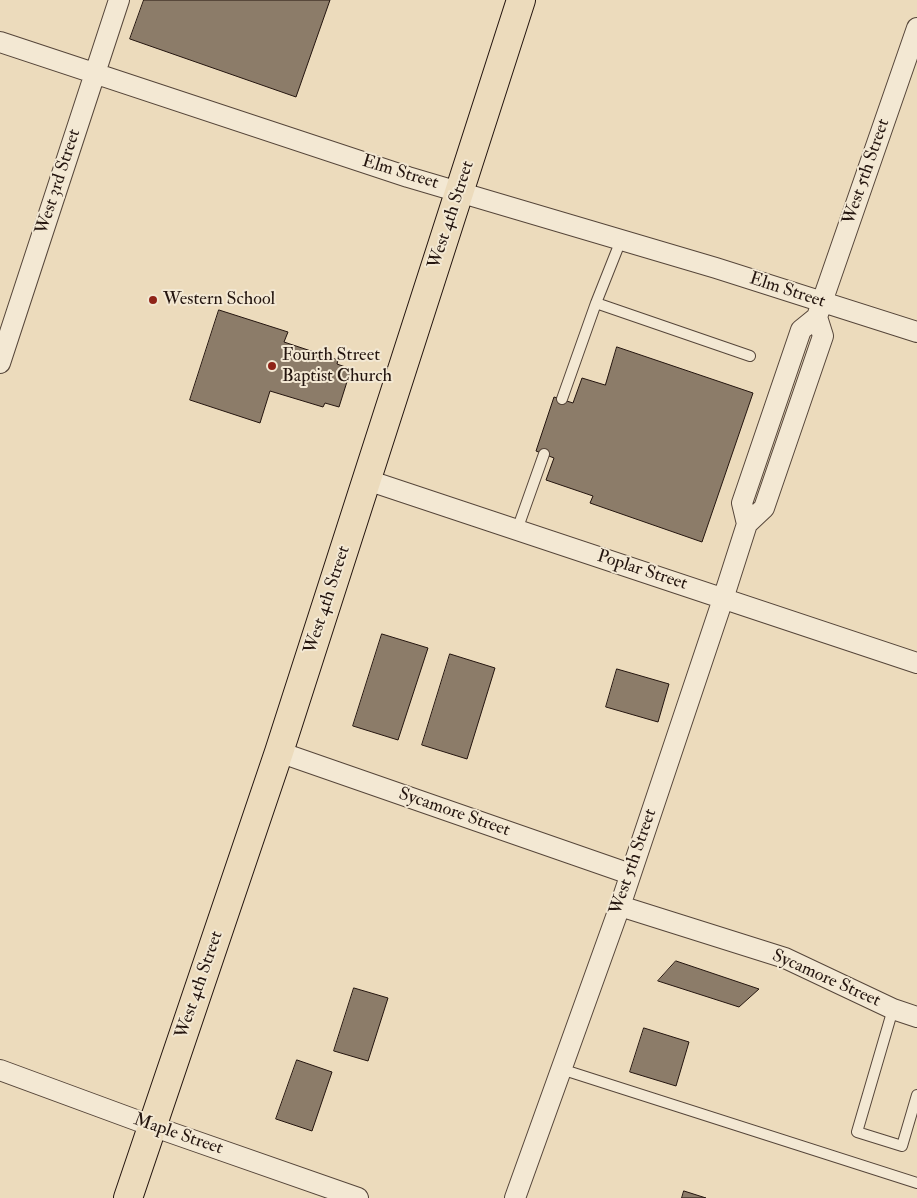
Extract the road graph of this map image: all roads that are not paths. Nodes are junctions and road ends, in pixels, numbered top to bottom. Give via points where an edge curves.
1 (119, 0) edge
2 (520, 0) edge
3 (917, 28) edge
4 (0, 42) edge
5 (95, 72) junction
6 (459, 191) junction
7 (621, 240) junction
8 (596, 303) junction
9 (819, 310) junction
10 (917, 332) edge
11 (750, 356) dead end
12 (0, 364) edge
13 (562, 399) dead end
14 (544, 454) dead end
15 (367, 480) junction
16 (517, 530) junction
17 (722, 599) junction
18 (917, 663) edge
19 (279, 752) junction
20 (630, 874) junction
21 (620, 906) junction
22 (893, 1009) junction
23 (917, 1017) edge
24 (561, 1069) junction
25 (0, 1070) edge
26 (917, 1095) edge
27 (152, 1126) junction
28 (917, 1183) edge
29 (128, 1198) edge
30 (358, 1198) edge
31 (515, 1198) edge

1 - 5 street, West 3rd Street
2 - 6 main road, West 4th Street
3 - 9 street, West 5th Street
4 - 5 street, Elm Street
5 - 6 street, Elm Street
5 - 12 street, West 3rd Street
6 - 7 street, Elm Street
6 - 15 main road, West 4th Street
7 - 8 lane
7 - 9 street, Elm Street via 716,268
8 - 11 lane
8 - 13 lane
9 - 10 street, Elm Street
9 - 17 street, West 5th Street via 801,330 742,503 747,524
14 - 16 lane
15 - 16 street, Poplar Street
15 - 19 main road, West 4th Street
16 - 17 street, Poplar Street
17 - 18 street, Poplar Street
17 - 20 street, West 5th Street
19 - 20 street, Sycamore Street
19 - 27 main road, West 4th Street
20 - 21 street, West 5th Street
21 - 22 street, Sycamore Street via 785,958
21 - 24 street, West 5th Street
22 - 23 street, Sycamore Street
22 - 26 lane via 857,1132 902,1146
24 - 28 lane
24 - 31 street, West 5th Street
25 - 27 street, Maple Street
27 - 29 main road, West 4th Street
27 - 30 street, Maple Street

